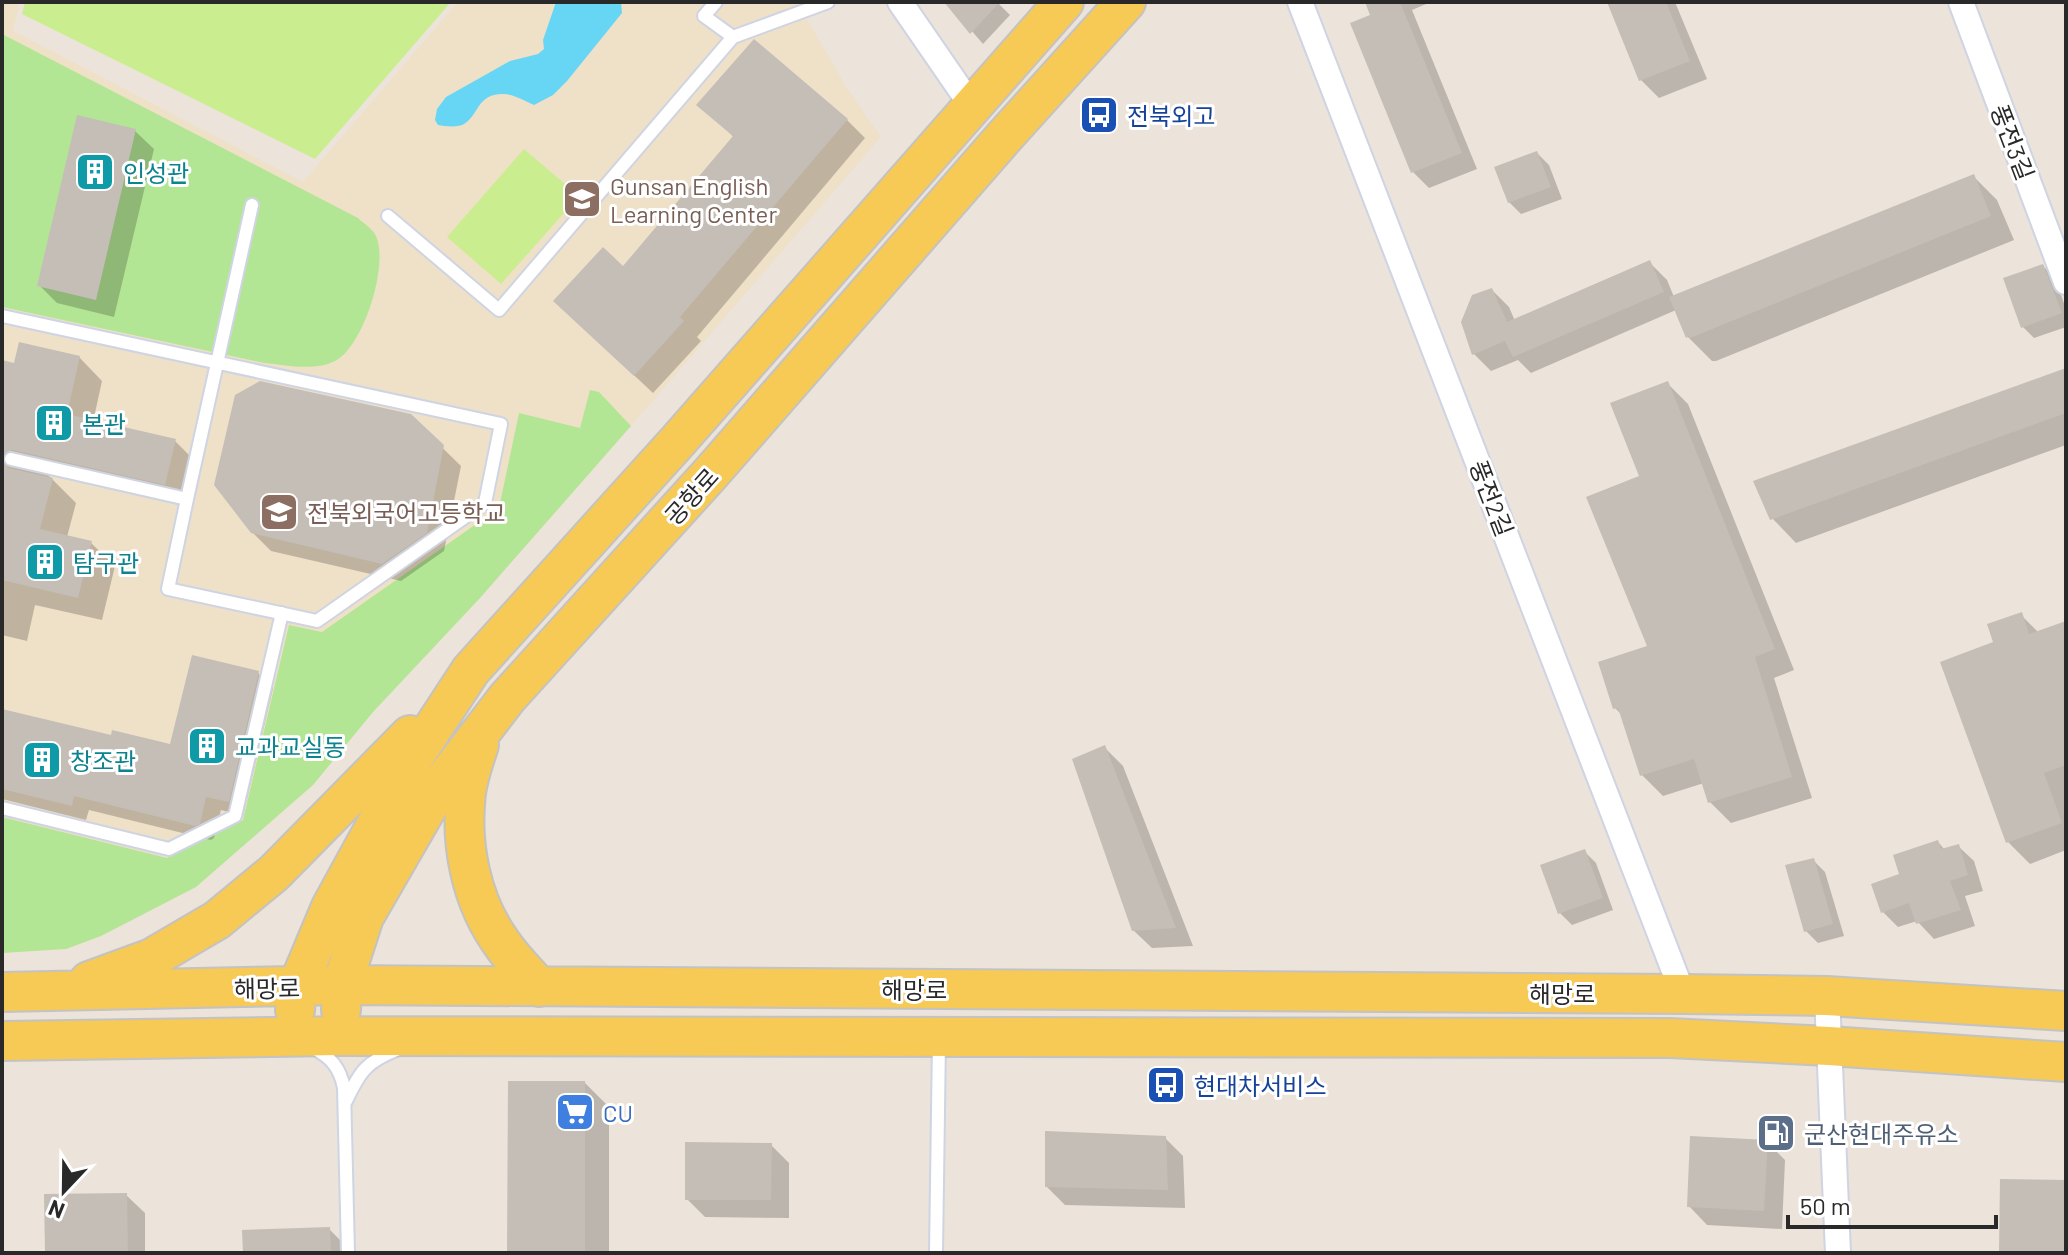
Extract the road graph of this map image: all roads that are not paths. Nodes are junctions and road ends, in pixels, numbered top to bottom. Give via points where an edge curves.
1 (716, 2) edge
2 (828, 2) edge
3 (900, 2) edge
4 (1064, 2) edge
5 (1126, 2) edge
6 (1300, 2) edge
7 (1961, 2) edge
8 (733, 37) junction
9 (971, 105) junction
10 (252, 205) dead end
11 (388, 216) dead end
12 (2066, 282) edge
13 (2, 316) edge
14 (217, 362) junction
15 (6, 458) edge
16 (187, 499) junction
17 (282, 613) junction
18 (471, 670) junction
19 (483, 730) junction
20 (2, 808) edge
21 (342, 985) junction
22 (539, 987) junction
23 (297, 988) junction
24 (63, 991) junction
25 (2, 992) edge
26 (1683, 994) junction
27 (1827, 996) junction
28 (2066, 1011) edge
29 (339, 1036) junction
30 (293, 1037) junction
31 (428, 1037) junction
32 (939, 1037) junction
33 (2, 1041) edge
34 (1829, 1046) junction
35 (2066, 1062) edge
36 (344, 1104) junction
37 (348, 1253) edge
38 (936, 1253) edge
39 (1838, 1253) edge

1 - 8 lane via 704,16
2 - 8 lane
3 - 9 street
4 - 9 main road, 공항로
5 - 19 main road, 공항로
6 - 26 street, 풍전2길
7 - 12 street, 풍전3길
8 - 11 lane via 499,310
9 - 18 main road, 공항로
10 - 14 lane
13 - 14 lane
14 - 16 lane
14 - 17 lane via 501,424 485,503 317,621
15 - 16 lane
16 - 17 lane via 168,589
17 - 20 lane via 235,816 169,849
18 - 23 main road, 공항로 via 410,763 331,907
18 - 24 main road via 285,863 217,920 152,958
19 - 21 main road, 공항로 via 439,787 364,917
19 - 22 main road via 467,790 464,830 469,867 479,904 494,931
21 - 22 main road, 해망로
21 - 23 main road, 해망로
21 - 29 main road, 공항로
22 - 26 main road, 해망로
23 - 24 main road, 해망로
23 - 30 main road, 공항로
24 - 25 main road, 해망로
26 - 27 main road, 해망로
27 - 28 main road, 해망로
27 - 34 street
29 - 30 main road, 해망로
29 - 31 main road, 해망로
30 - 33 main road, 해망로
30 - 36 lane via 334,1062 342,1075
31 - 32 main road, 해망로
31 - 36 lane via 379,1057 359,1075
32 - 34 main road, 해망로 via 1670,1038
32 - 38 lane, 해망로
34 - 35 main road, 해망로
34 - 39 street
36 - 37 lane

